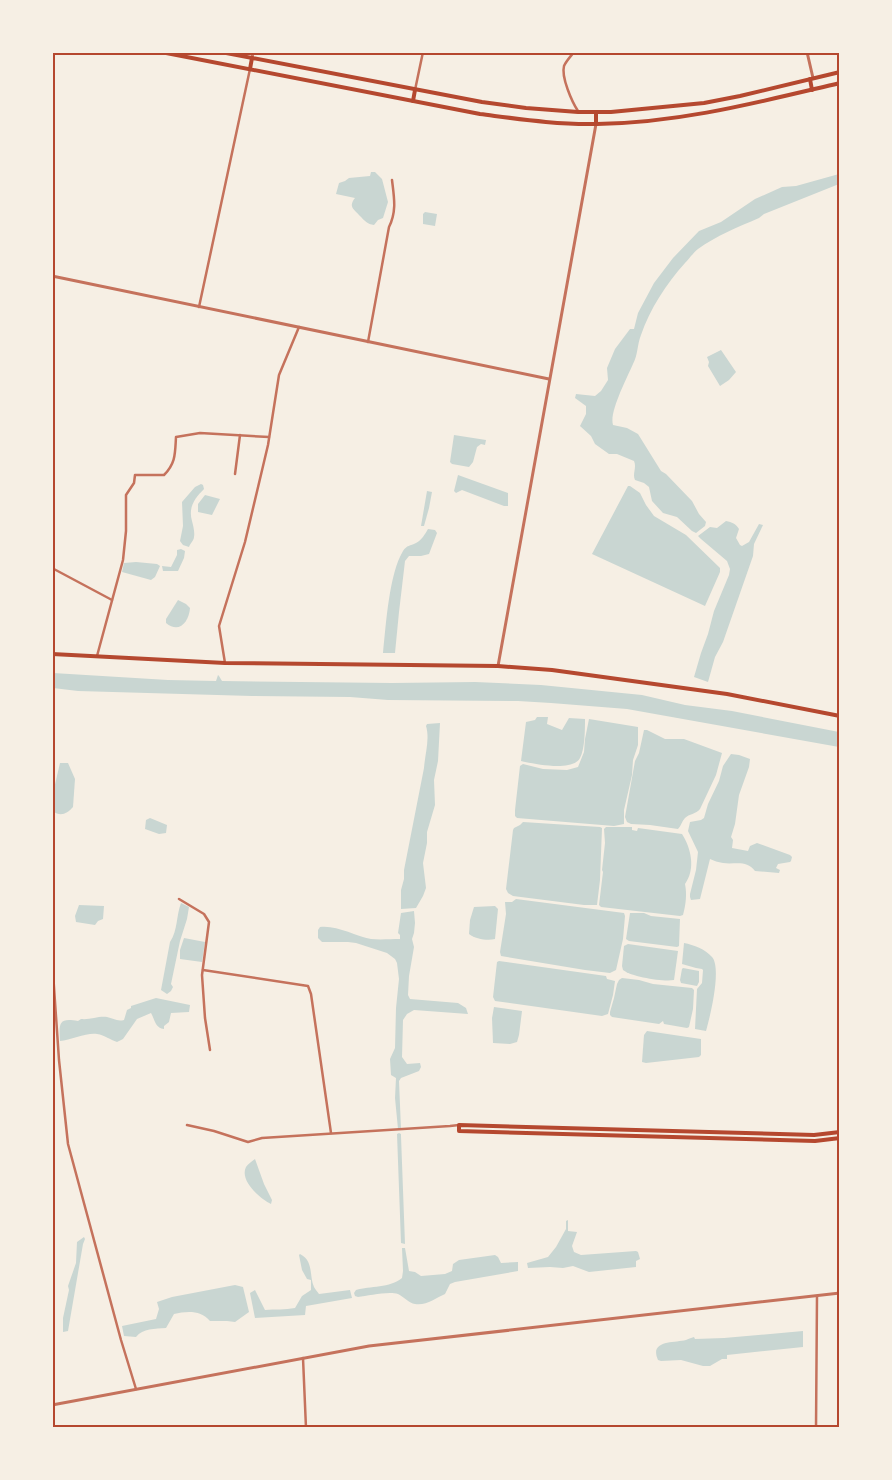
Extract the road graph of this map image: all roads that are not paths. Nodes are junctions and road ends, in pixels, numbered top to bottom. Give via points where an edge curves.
1 (161, 52) edge
2 (221, 52) edge
3 (253, 52) edge
4 (423, 52) edge
5 (574, 52) edge
6 (806, 52) edge
7 (252, 58) junction
8 (250, 69) junction
9 (840, 72) edge
10 (811, 78) junction
11 (840, 83) edge
12 (416, 90) junction
13 (812, 90) junction
14 (413, 101) junction
15 (578, 112) junction
16 (596, 112) junction
17 (596, 124) junction
18 (392, 180) dead end
19 (52, 276) edge
20 (200, 307) junction
21 (299, 327) junction
22 (368, 342) junction
23 (549, 380) junction
24 (240, 435) junction
25 (269, 436) junction
26 (235, 474) dead end
27 (52, 568) edge
28 (112, 600) junction
29 (52, 654) edge
30 (96, 656) junction
31 (225, 664) junction
32 (498, 666) junction
33 (840, 716) edge
34 (179, 900) dead end
35 (52, 958) edge
36 (203, 970) junction
37 (210, 1050) dead end
38 (458, 1124) junction
39 (187, 1125) dead end
40 (840, 1132) edge
41 (331, 1133) junction
42 (840, 1138) edge
43 (840, 1293) edge
44 (816, 1296) junction
45 (303, 1358) junction
46 (136, 1389) junction
47 (52, 1405) edge
48 (306, 1428) edge
49 (816, 1428) edge

1 - 8 main road
2 - 7 main road
3 - 7 street
4 - 12 street
5 - 15 street via 564,66 564,72
6 - 10 street
7 - 8 main road
7 - 12 main road
8 - 14 main road
8 - 20 street
9 - 10 main road
10 - 13 main road
10 - 16 main road via 704,103
11 - 13 main road
12 - 14 main road
12 - 15 main road via 491,104
13 - 17 main road via 705,114
14 - 17 main road via 526,120
15 - 16 main road
16 - 17 main road
17 - 23 street
18 - 22 street via 394,218 388,227
19 - 20 street
20 - 21 street
21 - 22 street
21 - 25 street via 279,376
22 - 23 street
23 - 32 street
24 - 25 street
24 - 26 street
24 - 28 street via 200,433 176,437 173,463 164,475 135,475 126,495 126,548
25 - 31 street via 245,542 218,626
27 - 28 street
28 - 30 street
29 - 30 main road
30 - 31 main road
31 - 32 main road
32 - 33 main road via 552,670 727,694
34 - 36 street via 204,914 209,922
35 - 46 street via 58,1060 68,1144
36 - 37 street via 204,1018
36 - 41 street via 308,986
38 - 40 main road via 814,1135
38 - 41 street
38 - 42 main road via 459,1131 815,1141
39 - 41 street via 248,1142
43 - 44 street
44 - 45 street via 369,1346
44 - 49 street
45 - 46 street
45 - 48 street
46 - 47 street

